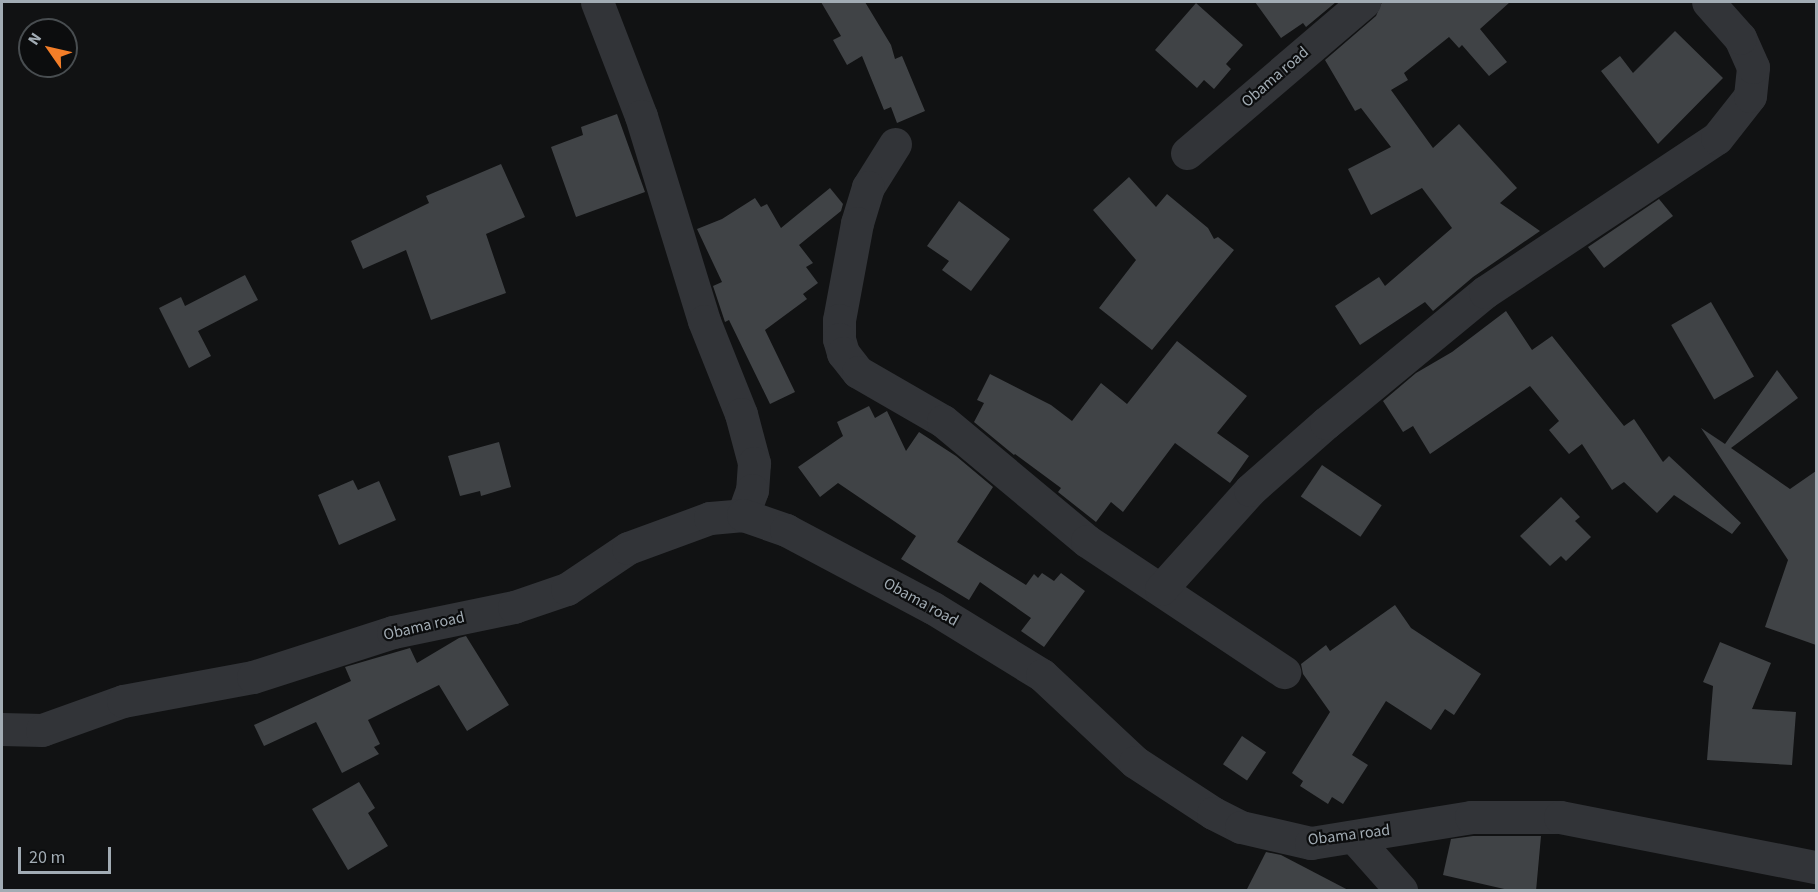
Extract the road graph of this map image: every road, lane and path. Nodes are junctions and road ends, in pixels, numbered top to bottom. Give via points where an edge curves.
1 (597, 2) edge
2 (1364, 2) edge
3 (1708, 2) edge
4 (895, 144) dead end
5 (1186, 153) dead end
6 (743, 515) junction
7 (1161, 590) junction
8 (1284, 672) dead end
9 (2, 729) edge
10 (1353, 837) junction
11 (1816, 867) edge
12 (1401, 891) edge

1 - 6 street via 641,116 704,321 741,414 754,463 752,490
2 - 5 street, Obama road
3 - 7 street via 1740,38 1753,67 1749,96 1718,138 1485,292 1250,490
4 - 7 street via 868,187 857,223 839,320 843,353 858,372 943,422 1087,541
6 - 9 street, Obama road via 710,518 628,548 567,589 514,607 393,632 253,677 123,701 42,730
6 - 10 street, Obama road via 786,530 933,608 1042,675 1135,762 1213,813 1241,827 1311,843
7 - 8 street
10 - 11 street, Obama road via 1471,817 1560,818
10 - 12 street

